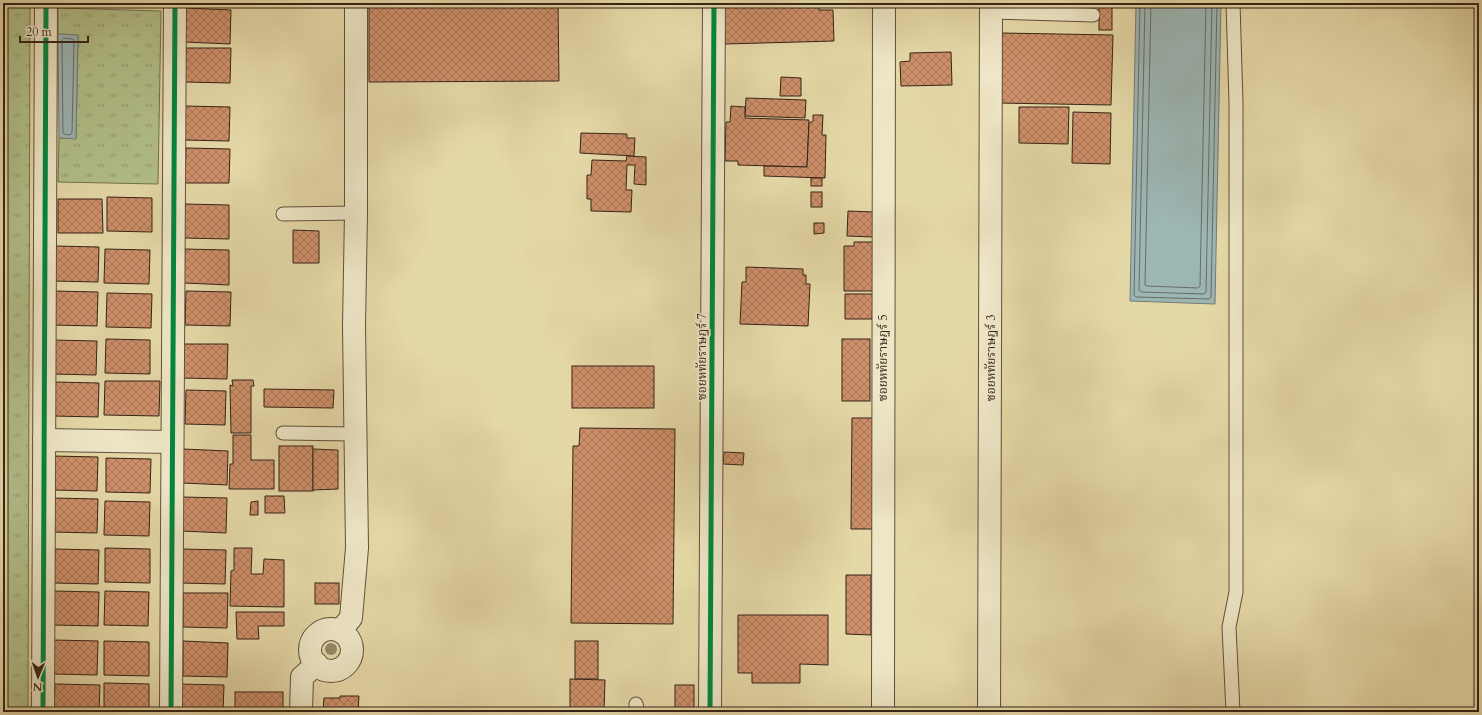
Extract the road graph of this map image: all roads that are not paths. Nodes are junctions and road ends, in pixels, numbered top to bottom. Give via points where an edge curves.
1 (46, 3) edge
2 (175, 3) edge
3 (356, 3) edge
4 (714, 3) edge
5 (884, 3) edge
6 (1233, 3) edge
7 (992, 8) edge
8 (1093, 15) dead end
9 (356, 213) junction
10 (283, 214) dead end
11 (283, 433) dead end
12 (356, 434) junction
13 (44, 440) junction
14 (172, 442) junction
15 (340, 631) junction
16 (317, 664) junction
17 (43, 712) edge
18 (171, 712) edge
19 (301, 712) edge
20 (710, 712) edge
21 (883, 712) edge
22 (990, 712) edge
23 (1233, 712) edge

1 - 13 street
2 - 14 street
3 - 9 street
4 - 20 street, ซอยหทัยราษฎร์ 7
5 - 21 street, ซอยหทัยราษฎร์ 5
6 - 23 lane via 1236,103 1236,592 1229,627
7 - 8 lane
7 - 22 street, ซอยหทัยราษฎร์ 3
9 - 10 lane
9 - 12 street
11 - 12 lane
12 - 15 street via 356,556 351,618
13 - 14 street
13 - 17 street
14 - 18 street
15 - 16 street via 326,630 314,638 310,652
15 - 16 street via 345,634 352,646 347,664 341,668 328,670
16 - 19 street via 302,677

